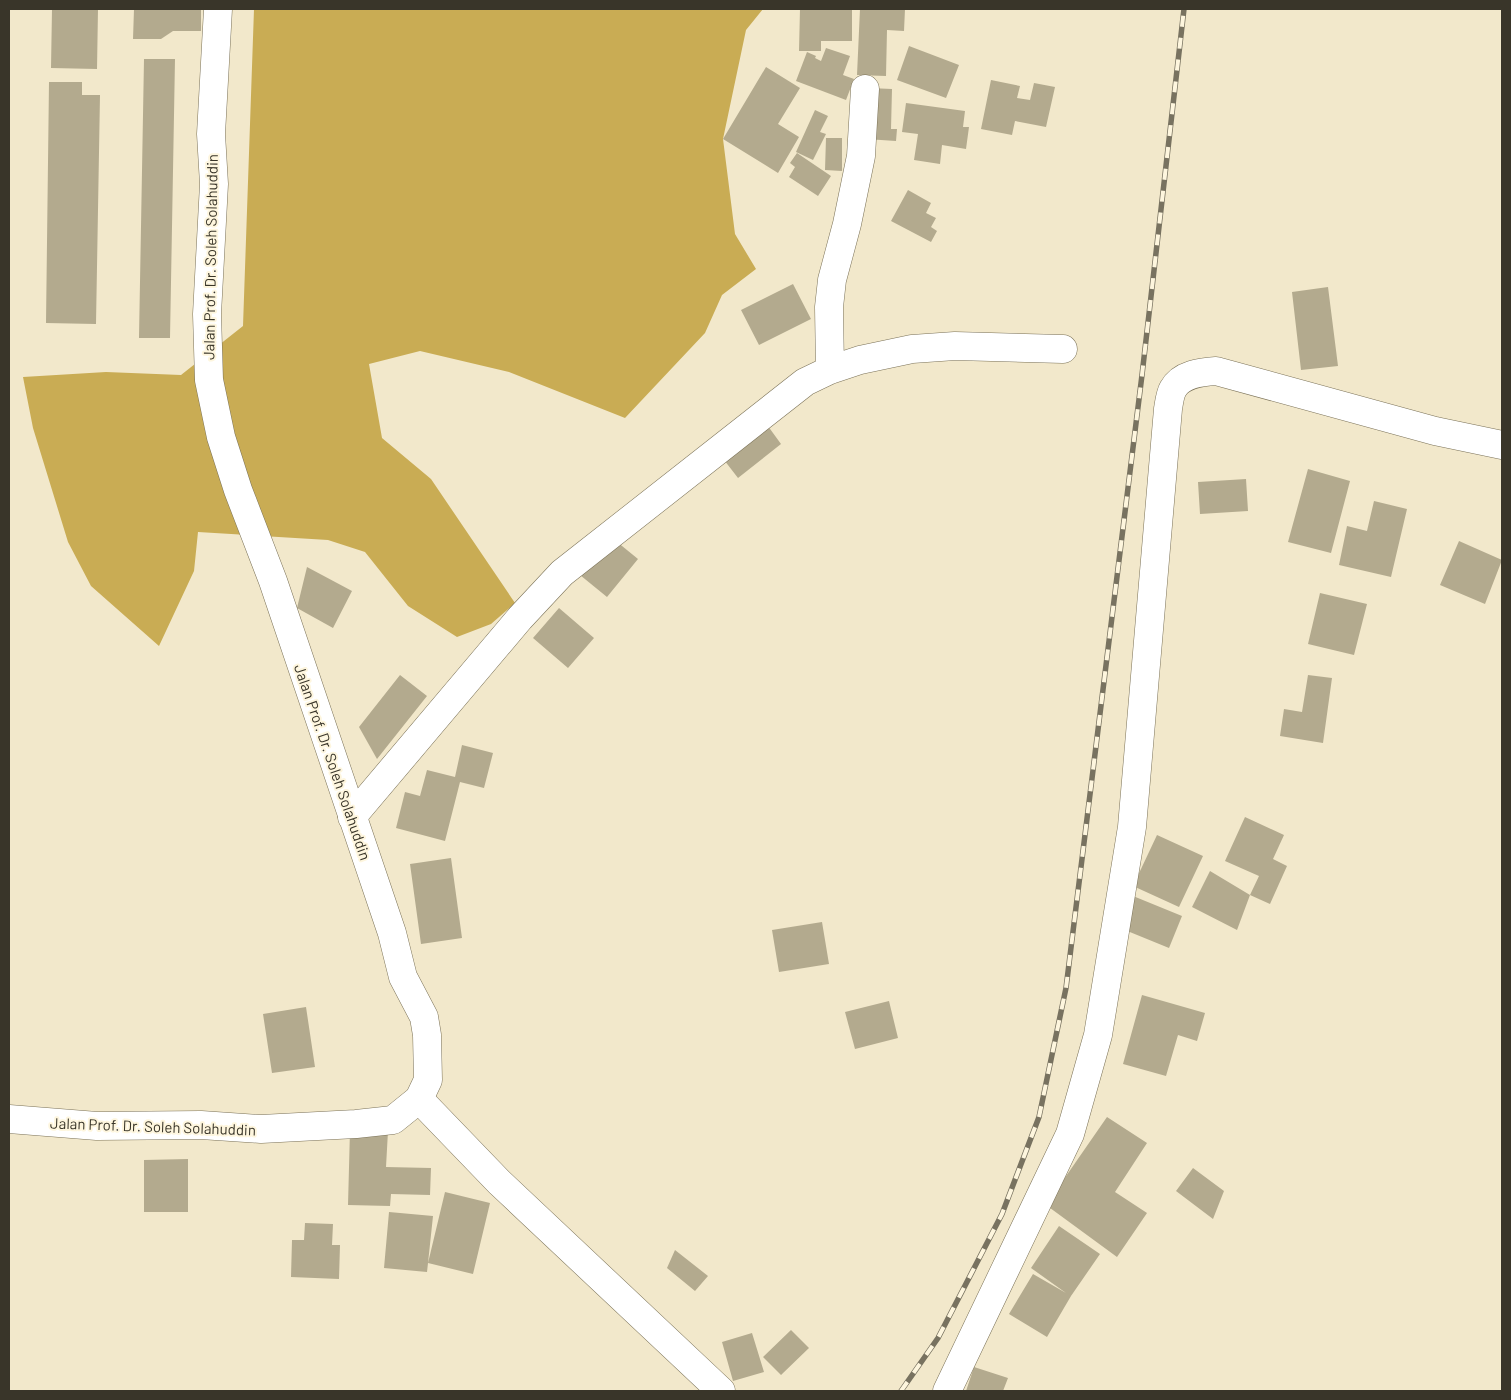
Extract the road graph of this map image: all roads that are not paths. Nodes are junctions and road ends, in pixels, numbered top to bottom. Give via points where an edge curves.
1 (218, 9) edge
2 (865, 89) dead end
3 (1063, 349) dead end
4 (830, 370) junction
5 (1502, 445) edge
6 (352, 817) junction
7 (419, 1099) junction
8 (9, 1118) edge
9 (721, 1391) edge
10 (947, 1391) edge

1 - 6 street, Jalan Prof. Dr. Soleh Solahuddin via 211,134 214,184 207,314 209,380 232,472 273,580
2 - 4 street via 862,156 832,280
3 - 4 street via 955,346 912,349
4 - 6 street via 805,382 562,573
5 - 10 street via 1435,431 1216,371 1198,372 1183,378 1173,389 1168,409 1132,827 1098,1035 1070,1134
6 - 7 street, Jalan Prof. Dr. Soleh Solahuddin via 392,933 403,977 424,1017 428,1080
7 - 8 street, Jalan Prof. Dr. Soleh Solahuddin via 393,1120 262,1129 201,1125 97,1126
7 - 9 street via 500,1182

